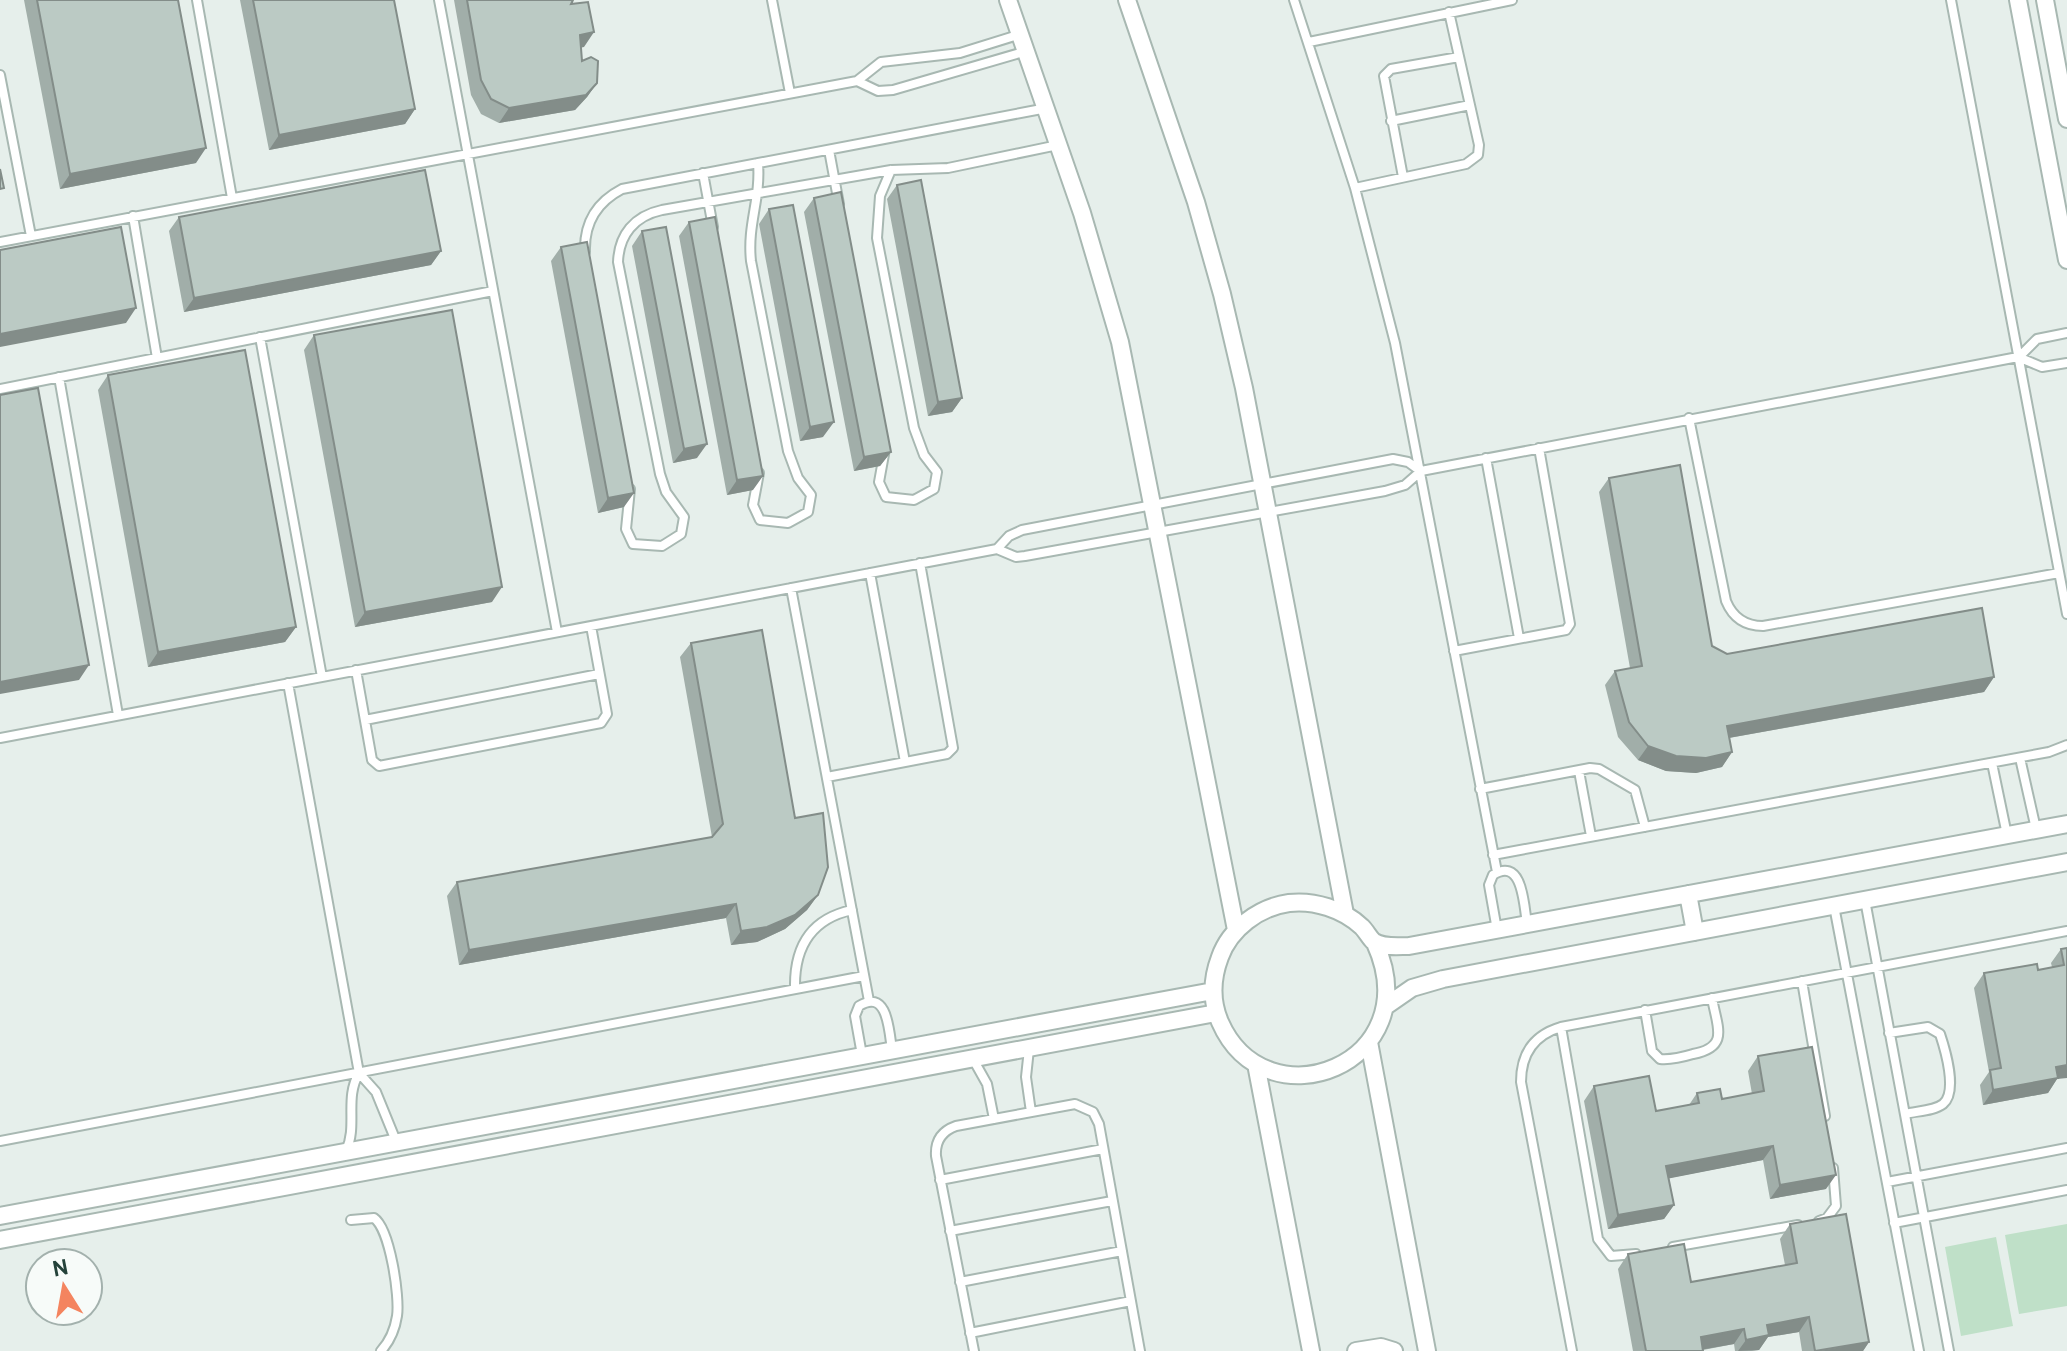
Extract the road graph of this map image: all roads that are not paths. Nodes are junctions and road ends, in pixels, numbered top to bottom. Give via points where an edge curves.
1 (197, 0) edge
2 (439, 0) edge
3 (772, 0) edge
4 (1008, 0) edge
5 (1127, 0) edge
6 (1294, 0) edge
7 (1512, 0) edge
8 (1951, 0) edge
9 (2018, 0) edge
10 (2045, 0) edge
11 (1449, 12) junction
12 (1021, 34) junction
13 (1309, 42) junction
14 (1027, 51) junction
15 (1459, 57) junction
16 (0, 75) edge
17 (857, 81) junction
18 (790, 93) junction
19 (1470, 105) junction
20 (1048, 108) junction
21 (2067, 119) edge
22 (1391, 121) junction
23 (1060, 144) junction
24 (829, 150) junction
25 (468, 154) junction
26 (758, 163) junction
27 (891, 170) junction
28 (703, 173) junction
29 (1403, 177) junction
30 (835, 180) junction
31 (1355, 188) junction
32 (760, 193) junction
33 (232, 198) junction
34 (709, 202) junction
35 (840, 210) edge
36 (133, 216) junction
37 (714, 232) edge
38 (31, 236) junction
39 (0, 242) edge
40 (2067, 260) edge
41 (588, 269) edge
42 (493, 291) junction
43 (2067, 333) edge
44 (260, 337) junction
45 (2018, 357) junction
46 (157, 358) junction
47 (2067, 363) edge
48 (59, 377) junction
49 (0, 389) edge
50 (1689, 418) junction
51 (883, 434) edge
52 (1539, 448) junction
53 (1486, 458) junction
54 (758, 466) edge
55 (1421, 471) junction
56 (629, 480) edge
57 (1263, 486) junction
58 (1155, 506) junction
59 (1267, 511) junction
60 (1160, 530) junction
61 (997, 549) junction
62 (920, 563) junction
63 (870, 573) junction
64 (2059, 573) junction
65 (791, 588) junction
66 (2067, 614) edge
67 (591, 626) junction
68 (557, 632) junction
69 (1519, 638) junction
70 (1454, 651) junction
71 (356, 670) junction
72 (599, 674) junction
73 (322, 677) junction
74 (288, 683) junction
75 (118, 715) junction
76 (365, 720) junction
77 (0, 738) edge
78 (2067, 745) edge
79 (2020, 758) junction
80 (905, 762) junction
81 (1992, 763) junction
82 (1579, 771) junction
83 (827, 777) junction
84 (1480, 789) junction
85 (2067, 824) edge
86 (1645, 827) junction
87 (2036, 829) junction
88 (2007, 835) junction
89 (1591, 836) junction
90 (1493, 855) junction
91 (2067, 862) edge
92 (1497, 872) junction
93 (1688, 894) junction
94 (1865, 900) junction
95 (1834, 906) junction
96 (852, 910) junction
97 (1345, 914) junction
98 (1527, 924) junction
99 (1236, 930) junction
100 (1497, 930) junction
101 (2067, 931) edge
102 (1695, 932) junction
103 (1375, 943) junction
104 (1877, 967) junction
105 (1847, 973) junction
106 (864, 976) junction
107 (1802, 981) junction
108 (795, 989) junction
109 (1213, 991) junction
110 (1712, 998) junction
111 (869, 1001) junction
112 (1386, 1006) junction
113 (1645, 1010) junction
114 (1216, 1013) junction
115 (1561, 1027) junction
116 (1889, 1033) junction
117 (1369, 1042) junction
118 (1029, 1048) junction
119 (892, 1050) junction
120 (862, 1055) junction
121 (972, 1059) junction
122 (1256, 1064) junction
123 (359, 1073) junction
124 (1031, 1112) junction
125 (1905, 1114) junction
126 (994, 1119) junction
127 (1828, 1134) edge
128 (0, 1141) edge
129 (396, 1142) junction
130 (2067, 1148) edge
131 (1103, 1149) junction
132 (346, 1151) junction
133 (1833, 1165) edge
134 (1916, 1177) junction
135 (940, 1180) junction
136 (1887, 1182) junction
137 (2067, 1190) edge
138 (1838, 1195) junction
139 (1112, 1201) junction
140 (0, 1216) edge
141 (1924, 1217) junction
142 (351, 1220) dead end
143 (1843, 1222) edge
144 (1894, 1223) junction
145 (950, 1231) junction
146 (0, 1240) edge
147 (1666, 1248) edge
148 (1122, 1251) junction
149 (1651, 1251) edge
150 (960, 1282) junction
151 (1131, 1301) junction
152 (970, 1333) junction
153 (381, 1351) edge
154 (974, 1351) edge
155 (1140, 1351) edge
156 (1311, 1351) edge
157 (1356, 1351) edge
158 (1394, 1351) edge
159 (1427, 1351) edge
160 (1572, 1351) edge
161 (1919, 1351) edge
162 (1949, 1351) edge

1 - 33 lane
2 - 25 lane
3 - 18 lane
4 - 12 street
5 - 57 street via 1205,233
6 - 13 lane
7 - 11 lane
8 - 45 lane
9 - 40 street
10 - 21 street
11 - 13 lane
11 - 15 lane
12 - 14 street
12 - 17 lane via 960,53 881,62
13 - 31 lane
14 - 17 lane via 893,90 878,91
14 - 20 street
15 - 19 lane
15 - 22 lane via 1386,71
16 - 38 lane
17 - 18 lane
18 - 25 lane
19 - 22 lane
19 - 29 lane via 1479,145 1475,159
20 - 23 street
20 - 24 lane
22 - 29 lane
23 - 27 lane via 948,168
23 - 58 street via 1120,342
24 - 26 lane
24 - 30 lane
25 - 33 lane
25 - 42 lane
26 - 28 lane
26 - 32 lane
27 - 30 lane
27 - 51 lane via 880,196 877,238 914,428 937,472 930,493 905,502 882,493
28 - 34 lane
28 - 41 lane via 633,186 603,202 586,231
29 - 31 lane
30 - 32 lane
30 - 35 lane
31 - 55 lane
32 - 34 lane
32 - 54 lane via 752,219 751,261 788,451 811,495 804,516 779,524 756,516
33 - 36 lane
34 - 37 lane
34 - 56 lane via 642,217 626,232 618,252 660,474 684,517 677,538 653,548 629,540
36 - 38 lane
36 - 46 lane
38 - 39 lane
42 - 44 lane
42 - 68 lane
43 - 45 lane via 2037,339
44 - 46 lane
44 - 73 lane
45 - 47 lane via 2042,367
45 - 50 lane
45 - 64 lane
46 - 48 lane
48 - 49 lane
48 - 75 lane
50 - 52 lane
50 - 64 lane via 1726,601 1747,624 1763,626
52 - 53 lane
52 - 69 lane via 1571,618 1566,630
53 - 55 lane
53 - 69 lane
55 - 57 lane via 1393,459
55 - 59 lane via 1399,488
55 - 70 lane
57 - 58 lane
57 - 59 street
58 - 60 street
58 - 61 lane via 1022,530
59 - 60 lane
59 - 97 street
60 - 61 lane via 1025,556
60 - 99 street
61 - 62 lane
62 - 63 lane
62 - 80 lane via 953,748 947,754
63 - 65 lane
63 - 80 lane
64 - 66 lane
65 - 67 lane
65 - 83 lane
67 - 68 lane
67 - 72 lane
68 - 71 lane
69 - 70 lane
70 - 84 lane
71 - 73 lane
71 - 76 lane
72 - 76 lane
72 - 76 lane via 607,714 601,723 379,766 372,760
73 - 74 lane
74 - 75 lane
74 - 123 lane
75 - 77 lane
78 - 79 lane
79 - 81 lane
79 - 87 lane
80 - 83 lane
81 - 86 lane
81 - 88 lane
82 - 84 lane
82 - 86 lane via 1599,769 1630,783 1639,797
82 - 89 lane
83 - 96 lane
84 - 90 lane
85 - 87 street
86 - 89 lane
87 - 88 street
88 - 93 street
89 - 90 lane
90 - 92 lane
91 - 94 street
92 - 98 lane via 1512,872 1519,880
92 - 100 lane via 1489,885
93 - 98 street
93 - 102 street
94 - 95 street
94 - 104 lane
95 - 102 street
95 - 105 lane
96 - 106 lane
96 - 108 lane via 830,916 806,936 795,965
97 - 99 street via 1318,903 1288,903 1260,912
97 - 103 street
98 - 100 street
99 - 109 street via 1215,968
100 - 103 street via 1409,946
101 - 104 lane
102 - 112 street via 1428,982
103 - 112 street via 1387,984
104 - 105 lane
104 - 116 lane
105 - 107 lane
105 - 136 lane
106 - 108 lane
106 - 111 lane
107 - 110 lane
107 - 127 lane
108 - 123 lane
109 - 114 street
109 - 119 street
110 - 113 lane
110 - 113 lane via 1716,1045 1707,1052 1668,1059 1652,1051
111 - 119 lane via 885,1011
111 - 120 lane via 855,1016
112 - 117 street
113 - 115 lane
114 - 118 street
114 - 122 street via 1232,1042
115 - 149 lane via 1601,1247 1611,1256
115 - 160 lane via 1530,1046 1521,1082
116 - 125 lane
116 - 125 lane via 1928,1027 1942,1042 1948,1099 1938,1107
117 - 122 street via 1329,1071 1305,1076
117 - 159 street
118 - 121 street
118 - 124 lane
119 - 120 street
120 - 129 street
121 - 126 lane via 987,1084
121 - 146 street
122 - 156 street
123 - 128 lane
123 - 129 lane via 376,1092
123 - 132 lane via 349,1101 351,1136
124 - 126 lane
124 - 131 lane via 1075,1104 1088,1108 1097,1118
125 - 134 lane
126 - 135 lane via 944,1132 935,1149
129 - 132 street
130 - 134 lane
131 - 135 lane
131 - 139 lane
132 - 140 street
133 - 138 lane
134 - 136 lane
134 - 141 lane
135 - 145 lane
136 - 144 lane
137 - 141 lane
138 - 143 lane
138 - 147 lane via 1832,1213 1819,1221
139 - 145 lane
139 - 148 lane
141 - 144 lane
141 - 162 lane
142 - 153 lane via 374,1218 384,1230 397,1312
144 - 161 lane
145 - 150 lane
148 - 150 lane
148 - 151 lane
150 - 152 lane
151 - 152 lane
151 - 155 lane
152 - 154 lane
157 - 158 street

